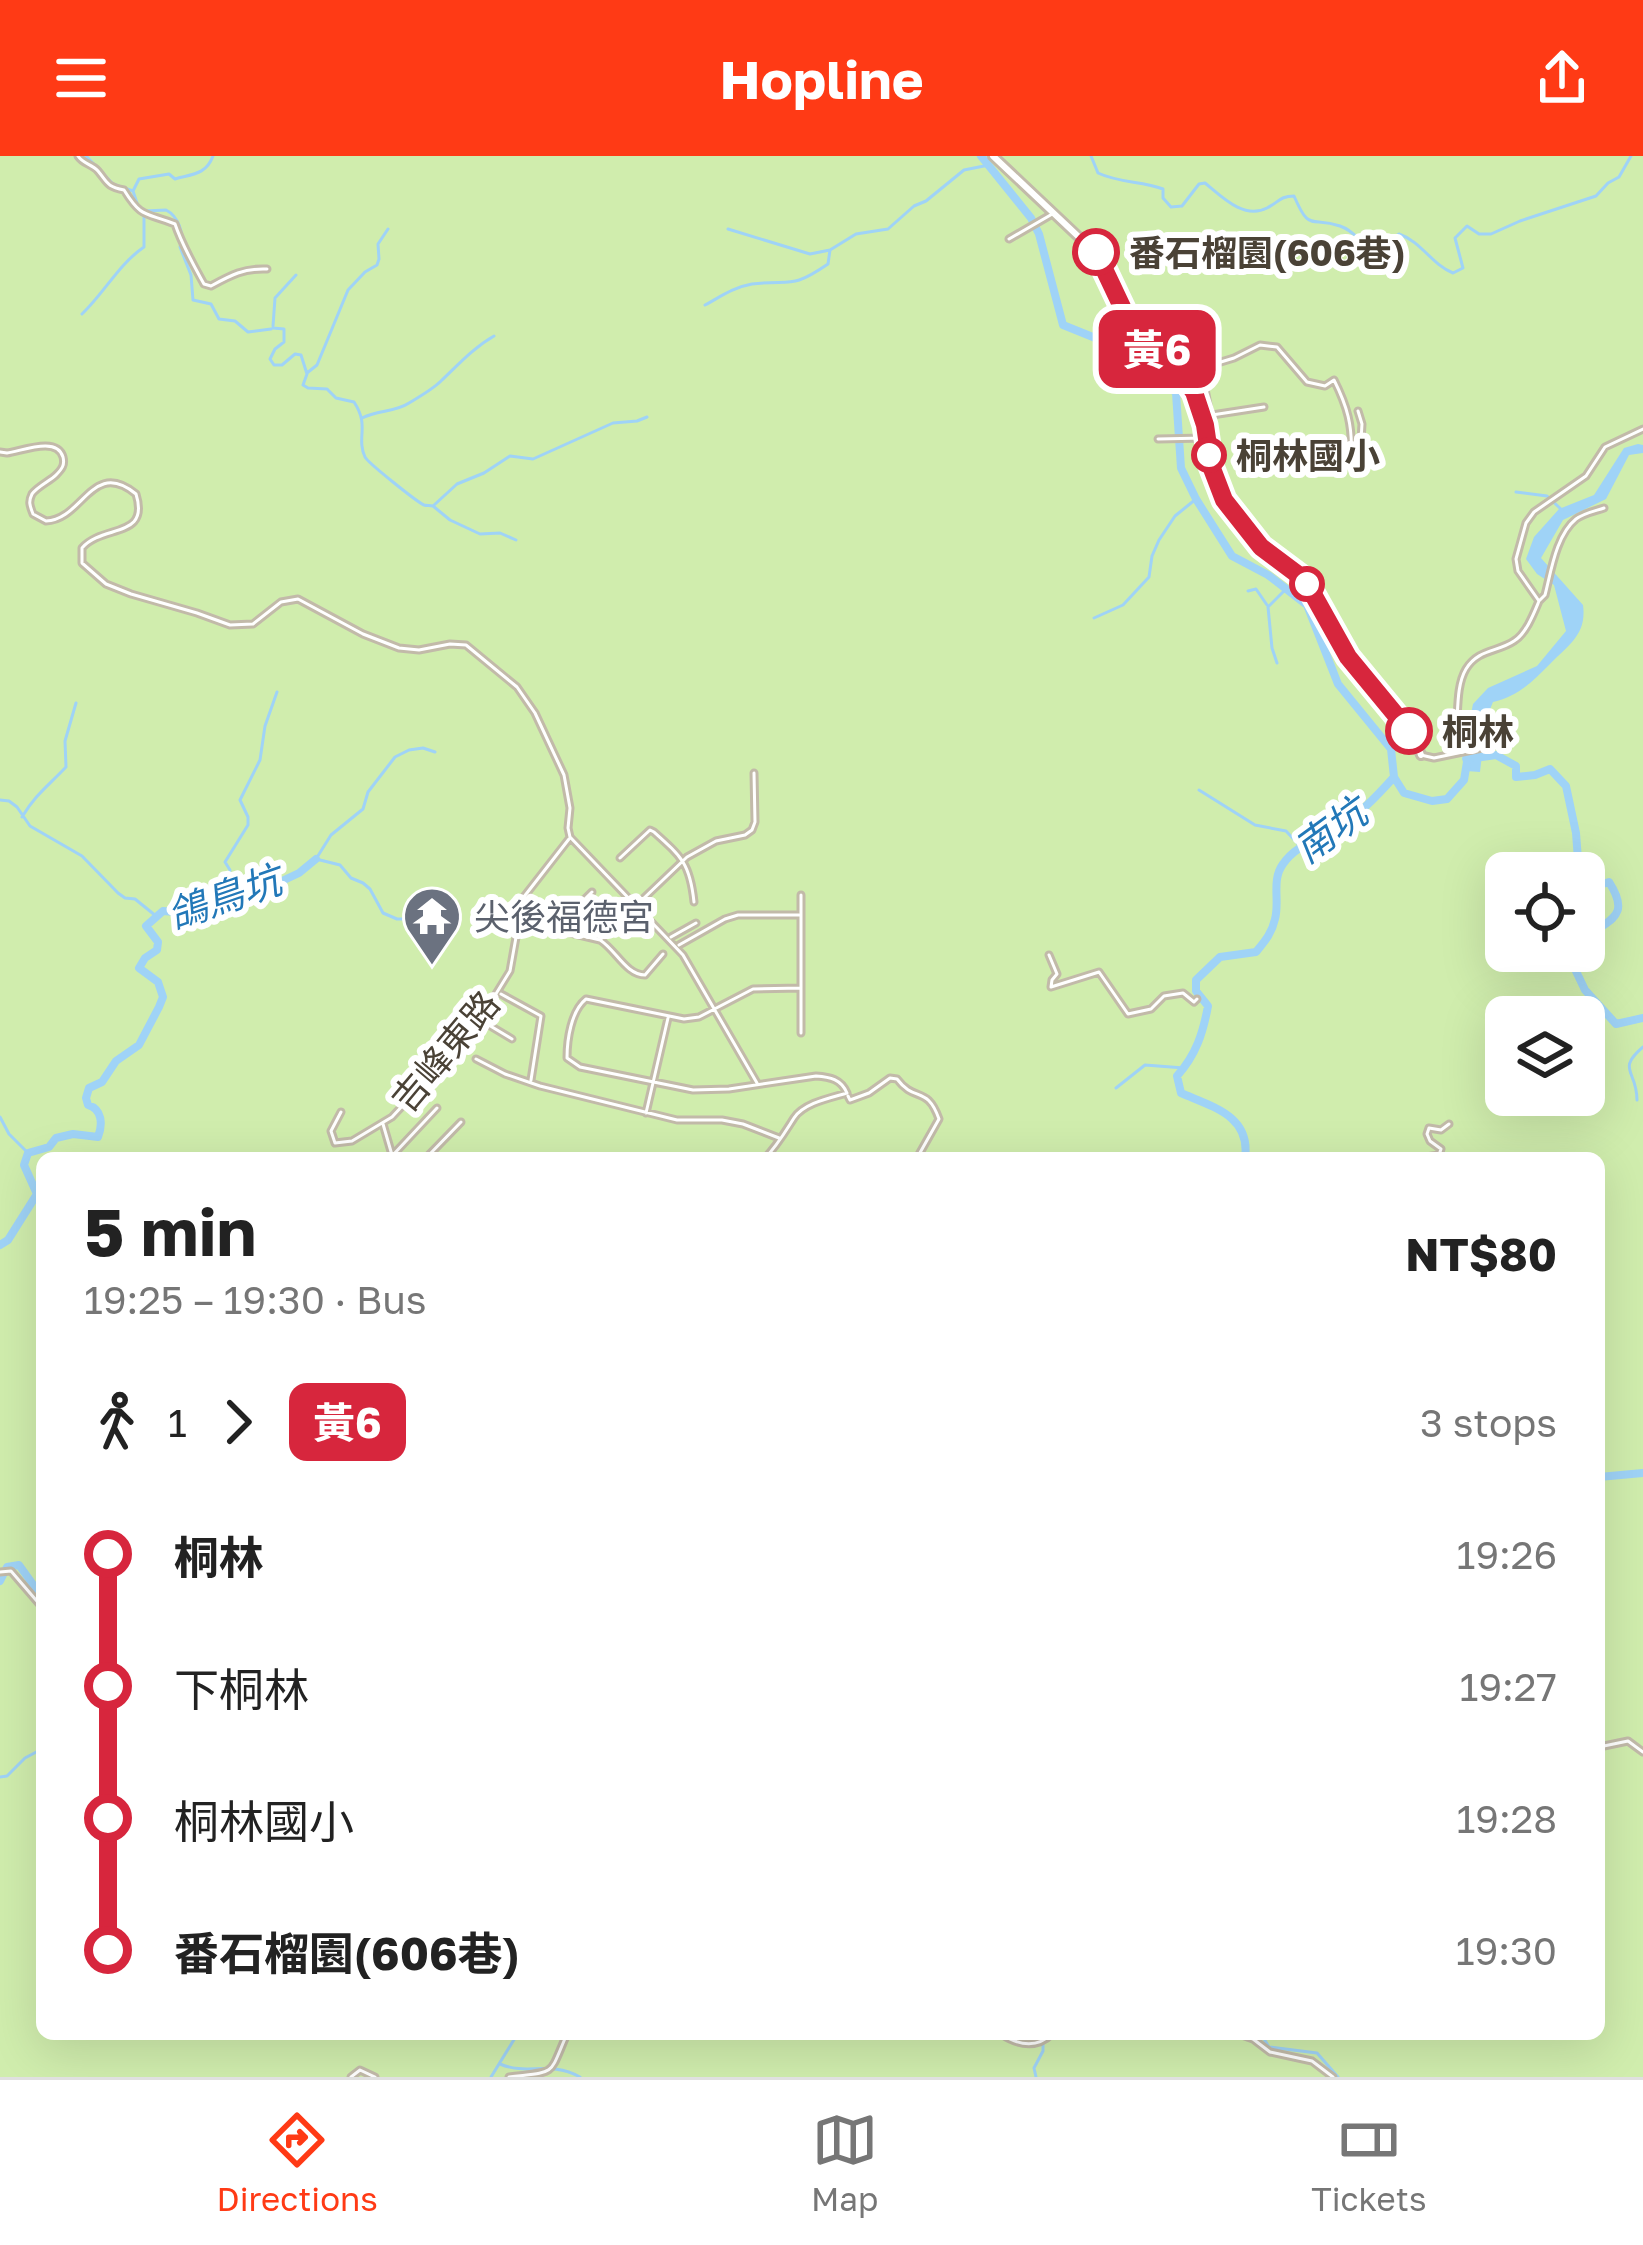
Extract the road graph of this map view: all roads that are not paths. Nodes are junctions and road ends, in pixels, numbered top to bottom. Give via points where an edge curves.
1 (78, 156) edge
2 (993, 156) edge
3 (1055, 212) junction
4 (1011, 238) dead end
5 (267, 269) dead end
6 (1264, 407) dead end
7 (1358, 411) dead end
8 (1210, 415) junction
9 (1205, 425) junction
10 (1643, 429) edge
11 (1205, 438) junction
12 (1161, 439) dead end
13 (0, 452) edge
14 (1604, 508) dead end
15 (1539, 601) junction
16 (1483, 748) dead end
17 (1455, 754) junction
18 (1421, 755) joint
19 (754, 773) dead end
20 (570, 837) junction
21 (620, 858) dead end
22 (683, 860) junction
23 (592, 892) dead end
24 (801, 895) dead end
25 (694, 902) dead end
26 (637, 905) junction
27 (801, 915) junction
28 (518, 920) junction
29 (696, 923) dead end
30 (562, 931) junction
31 (669, 938) junction
32 (601, 940) junction
33 (676, 946) junction
34 (663, 954) dead end
35 (1049, 955) dead end
36 (801, 988) junction
37 (498, 993) junction
38 (1197, 999) dead end
39 (715, 1010) junction
40 (668, 1016) junction
41 (480, 1020) junction
42 (801, 1034) dead end
43 (512, 1039) dead end
44 (476, 1059) dead end
45 (530, 1082) junction
46 (757, 1083) junction
47 (653, 1084) junction
48 (847, 1093) junction
49 (437, 1108) dead end
50 (341, 1112) dead end
51 (646, 1113) junction
52 (383, 1122) junction
53 (461, 1122) dead end
54 (1449, 1124) dead end
55 (781, 1139) junction
56 (391, 1152) edge
57 (397, 1152) edge
58 (432, 1152) edge
59 (770, 1152) edge
60 (920, 1152) edge
61 (1440, 1152) edge
62 (6, 1571) edge
63 (36, 1601) edge
64 (1605, 1746) edge
65 (1643, 1752) edge
66 (566, 2040) edge
67 (1012, 2040) edge
68 (1044, 2040) edge
69 (1253, 2040) edge
70 (351, 2077) edge
71 (375, 2077) edge
72 (509, 2077) edge
73 (1333, 2077) edge

1 - 5 street via 124,190 135,209 175,224 204,284
2 - 3 street
3 - 4 street
3 - 9 street via 1100,257 1131,326 1184,375
6 - 8 street
7 - 8 street via 1360,456 1351,455 1353,430 1334,380 1307,382 1267,344 1201,368
8 - 9 street
9 - 11 street
10 - 15 street via 1605,447 1586,476 1526,523 1516,559
11 - 12 street
11 - 18 street via 1224,500 1261,547 1305,580 1348,657
13 - 20 street via 51,446 63,455 60,472 30,500 33,514 46,521 105,483 136,494 132,525 87,542 81,556 94,576 131,594 230,625 253,624 298,599 399,648 473,650 535,713 564,775
14 - 15 street via 1572,522
15 - 17 street via 1520,638 1467,667
16 - 17 street
17 - 18 street
19 - 22 street via 752,830
20 - 26 street
20 - 28 street, 吉峰東路 via 523,898
21 - 22 street via 650,830
22 - 25 street
22 - 26 street
23 - 30 street
24 - 27 street
26 - 31 street
26 - 32 street
27 - 33 street via 738,915
27 - 36 street
28 - 30 street
28 - 37 street, 吉峰東路
29 - 31 street
30 - 32 street
31 - 33 street
32 - 34 street via 638,976
33 - 39 street
35 - 38 street via 1058,974 1052,987 1099,972 1128,1014 1151,1010 1164,996
36 - 39 street via 753,989
36 - 42 street
37 - 41 street, 吉峰東路
37 - 45 street via 541,1016
39 - 40 street via 692,1019
39 - 46 street
40 - 47 street
40 - 47 street via 586,999 571,1030 573,1064
41 - 43 street
41 - 52 street, 吉峰東路
44 - 45 street
45 - 51 street
46 - 47 street via 693,1090
46 - 48 street via 829,1077
47 - 51 street
48 - 55 street via 800,1112
48 - 60 street via 850,1100 890,1078 926,1096 939,1119
49 - 57 street
50 - 52 street, 吉峰東路 via 331,1131 339,1144
51 - 55 street via 743,1124
52 - 56 street
53 - 58 street
54 - 61 street via 1426,1134
55 - 59 street
62 - 63 street
64 - 65 street via 1628,1741
66 - 72 street via 545,2075
67 - 68 street
69 - 73 street
70 - 71 street via 364,2070

